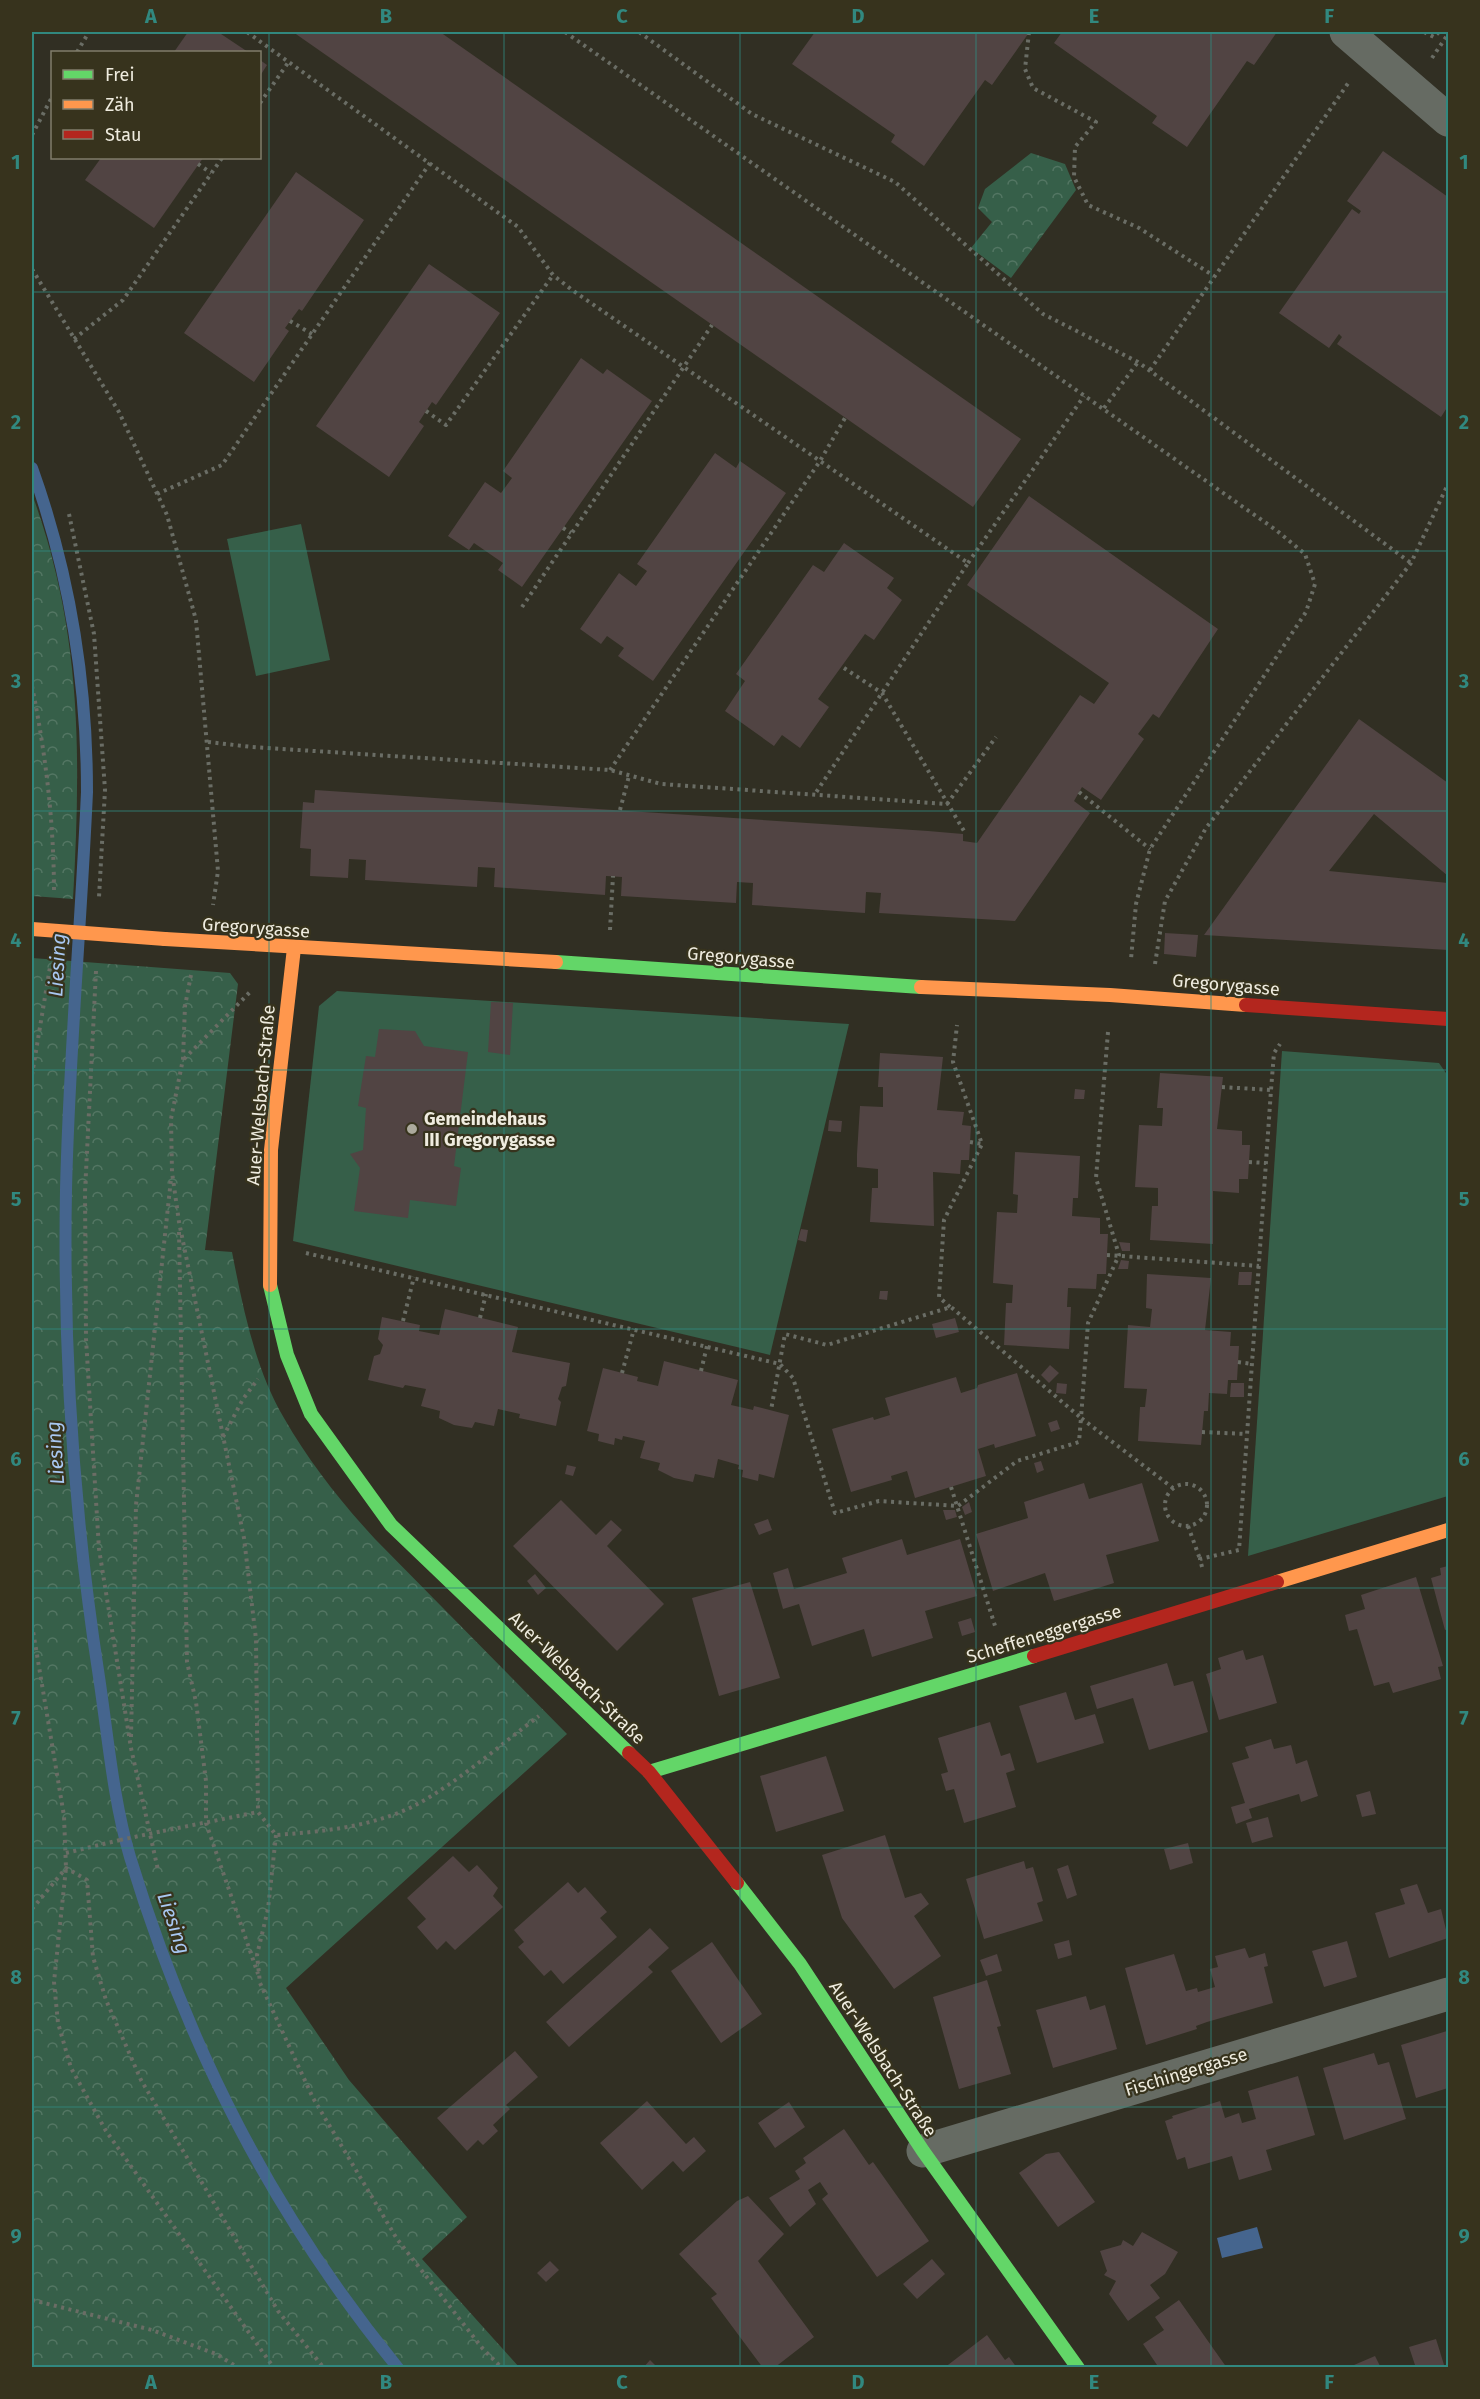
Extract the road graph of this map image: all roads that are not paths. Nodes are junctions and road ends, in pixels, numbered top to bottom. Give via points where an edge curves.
1 (1358, 42) edge
2 (1449, 120) edge
3 (32, 929) edge
4 (294, 948) junction
5 (1449, 1020) edge
6 (1449, 1530) edge
7 (649, 1772) junction
8 (1449, 1994) edge
9 (923, 2151) junction
10 (1078, 2367) edge

1 - 2 street
3 - 4 street, Gregorygasse, bridge
4 - 5 street, Gregorygasse via 960,990 1130,996
4 - 7 street, Auer-Welsbach-Straße via 271,1150 270,1289 287,1355 311,1414 391,1525
6 - 7 street, Scheffeneggergasse
7 - 9 street, Auer-Welsbach-Straße via 800,1964
8 - 9 street, Fischingergasse
9 - 10 street, Auer-Welsbach-Straße

